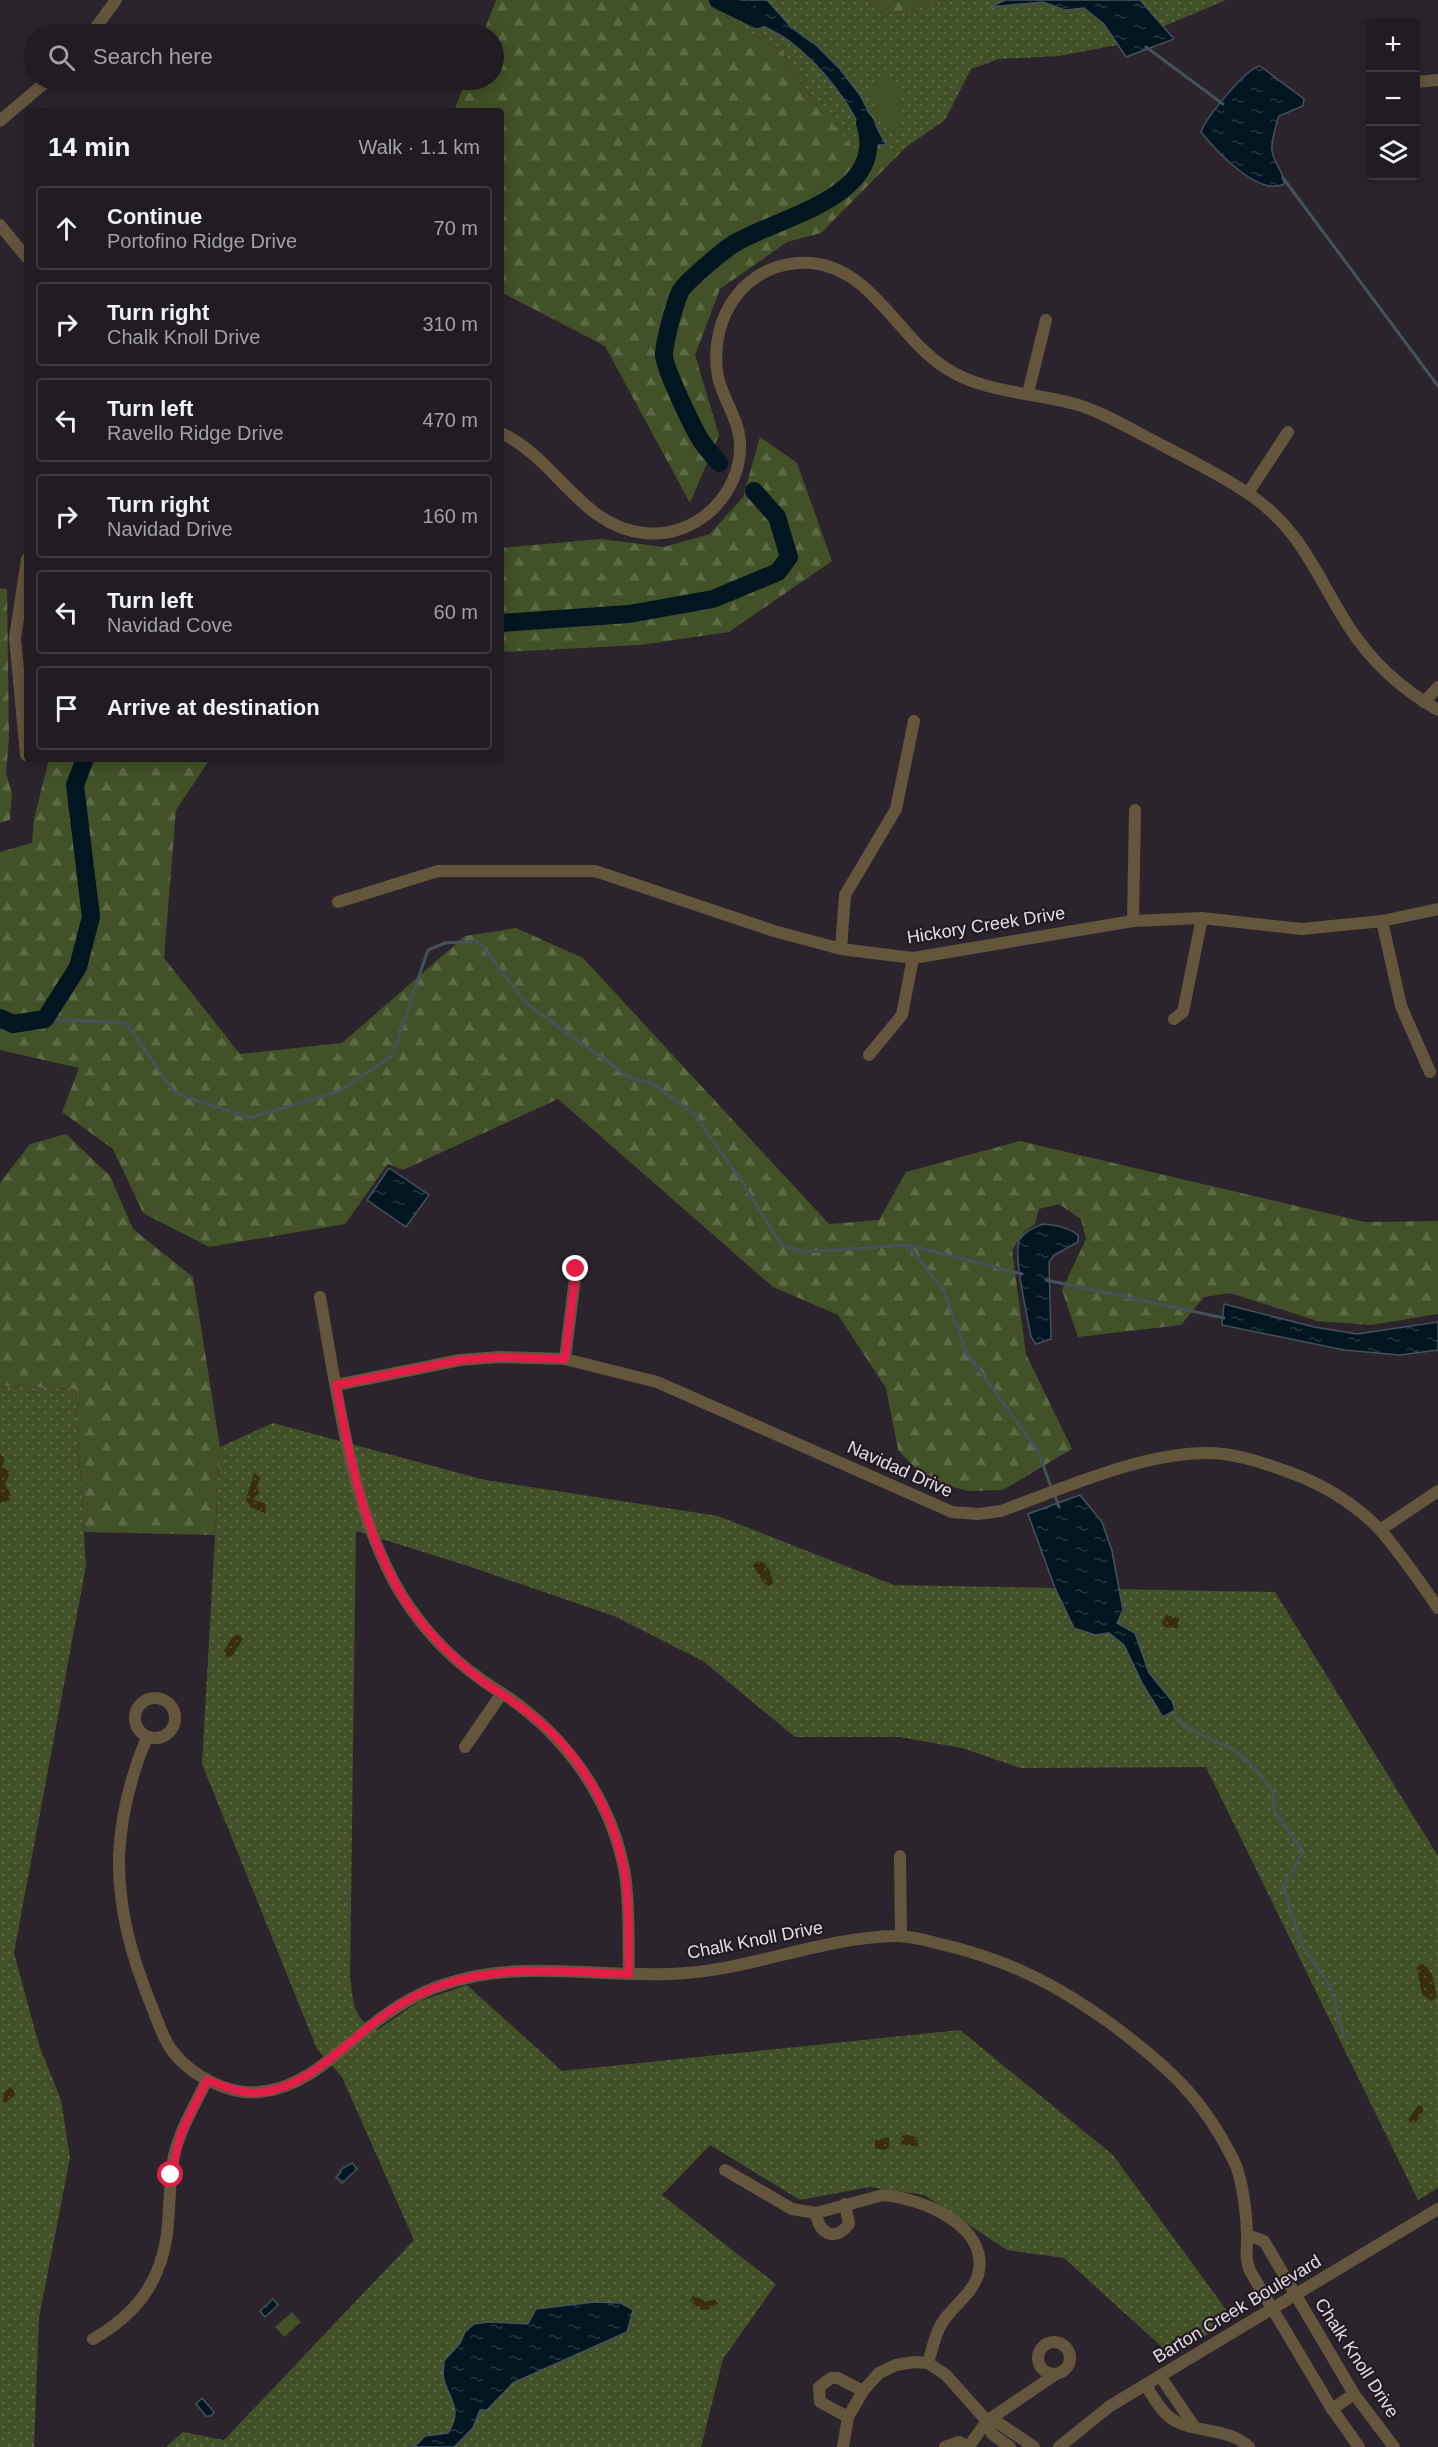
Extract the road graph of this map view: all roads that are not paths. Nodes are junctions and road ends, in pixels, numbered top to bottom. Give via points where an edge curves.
1 (116, 0) edge
2 (98, 24) edge
3 (1438, 80) edge
4 (1420, 81) edge
5 (36, 90) edge
6 (0, 121) edge
7 (0, 225) edge
8 (24, 254) edge
9 (1046, 320) dead end
10 (1028, 393) junction
11 (1288, 432) dead end
12 (504, 436) edge
13 (1248, 493) junction
14 (24, 578) edge
15 (1438, 687) edge
16 (1424, 702) junction
17 (1438, 710) edge
18 (914, 722) dead end
19 (24, 734) edge
20 (1135, 810) dead end
21 (338, 902) dead end
22 (1438, 909) edge
23 (1202, 918) junction
24 (1133, 921) junction
25 (1382, 921) junction
26 (841, 949) junction
27 (913, 958) junction
28 (1174, 1019) dead end
29 (870, 1055) dead end
30 (1430, 1072) dead end
31 (577, 1262) dead end
32 (320, 1297) dead end
33 (565, 1359) junction
34 (336, 1385) junction
35 (1438, 1491) edge
36 (1380, 1530) junction
37 (1438, 1608) edge
38 (502, 1693) junction
39 (147, 1737) dead end
40 (465, 1748) dead end
41 (900, 1856) dead end
42 (900, 1936) junction
43 (629, 1974) junction
44 (207, 2080) junction
45 (725, 2170) dead end
46 (845, 2204) junction
47 (1438, 2209) edge
48 (816, 2212) junction
49 (1247, 2235) junction
50 (1294, 2294) junction
51 (1271, 2309) junction
52 (93, 2339) dead end
53 (928, 2363) junction
54 (1056, 2374) dead end
55 (1160, 2376) junction
56 (1145, 2385) junction
57 (862, 2391) junction
58 (1354, 2394) junction
59 (1332, 2409) junction
60 (848, 2416) junction
61 (987, 2421) junction
62 (1194, 2426) junction
63 (1015, 2434) junction
64 (970, 2446) edge
65 (1009, 2446) edge
66 (843, 2447) edge
67 (945, 2447) edge
68 (1034, 2447) edge
69 (1059, 2447) edge
70 (1249, 2447) edge
71 (1359, 2447) edge
72 (1394, 2447) edge

1 - 2 street
3 - 4 street
5 - 6 street
7 - 8 street
9 - 10 street
10 - 12 street via 988,386 946,369 921,350 869,291 851,277 812,263 790,264 771,270 740,291 720,324 716,358 719,382 738,425 738,463 718,505 689,526 654,534 612,526 595,515 533,452
10 - 13 street via 1077,405 1113,420
11 - 13 street
13 - 16 street via 1296,537 1364,648 1389,675
14 - 19 street via 15,638
15 - 16 street
16 - 17 street
18 - 26 street via 896,809 845,895
20 - 24 street
21 - 26 street, Hickory Creek Drive via 438,871 595,871 774,931
22 - 25 street, Hickory Creek Drive
23 - 24 street, Hickory Creek Drive
23 - 25 street, Hickory Creek Drive via 1302,929
23 - 28 street via 1183,1012
24 - 27 street, Hickory Creek Drive
25 - 30 street via 1401,1006
26 - 27 street, Hickory Creek Drive
27 - 29 street via 902,1015
31 - 33 street
32 - 34 street
33 - 34 street, Navidad Drive via 460,1360
33 - 36 street, Navidad Drive via 657,1382 952,1512 1001,1511 1115,1471 1194,1454 1224,1454 1296,1474 1325,1488
34 - 38 street via 347,1448 389,1572 415,1614 442,1647
35 - 36 street
36 - 37 street, Navidad Drive
38 - 40 street
38 - 43 street via 557,1738 602,1803 625,1874
39 - 44 street, Chalk Knoll Drive via 135,1768 123,1821 119,1863 122,1914 136,1968 165,2038 181,2061
41 - 42 street
42 - 43 street, Chalk Knoll Drive via 858,1938 686,1973
42 - 49 street, Chalk Knoll Drive via 975,1952 1034,1974 1069,1994 1160,2060 1192,2094 1234,2161 1243,2192
43 - 44 street, Chalk Knoll Drive via 503,1971 469,1977 438,1986 404,2003 312,2073 282,2087 248,2093
44 - 52 street via 175,2154 167,2235 159,2265 130,2313
45 - 48 street via 792,2209
46 - 48 street
46 - 48 street via 849,2224 836,2235 822,2231
46 - 53 street via 893,2196 950,2219 973,2238 978,2276 940,2326
47 - 50 street, Barton Creek Boulevard
49 - 50 street, Chalk Knoll Drive via 1264,2241
49 - 51 street, Chalk Knoll Drive via 1245,2259
50 - 51 street, Barton Creek Boulevard
50 - 58 street, Chalk Knoll Drive
51 - 55 street, Barton Creek Boulevard
51 - 59 street, Chalk Knoll Drive
53 - 57 street via 896,2365 879,2373
53 - 61 street via 946,2375
54 - 61 street
55 - 56 street, Barton Creek Boulevard
55 - 62 street
56 - 62 street via 1167,2415
56 - 69 street, Barton Creek Boulevard via 1110,2406
57 - 60 street
57 - 60 street via 838,2378 819,2387 820,2402
58 - 59 street
58 - 72 street, Chalk Knoll Drive
59 - 71 street, Chalk Knoll Drive
60 - 66 street
61 - 63 street
61 - 64 street
61 - 65 street via 992,2434
62 - 70 street via 1227,2434
63 - 65 street
63 - 68 street
64 - 67 street via 959,2442

